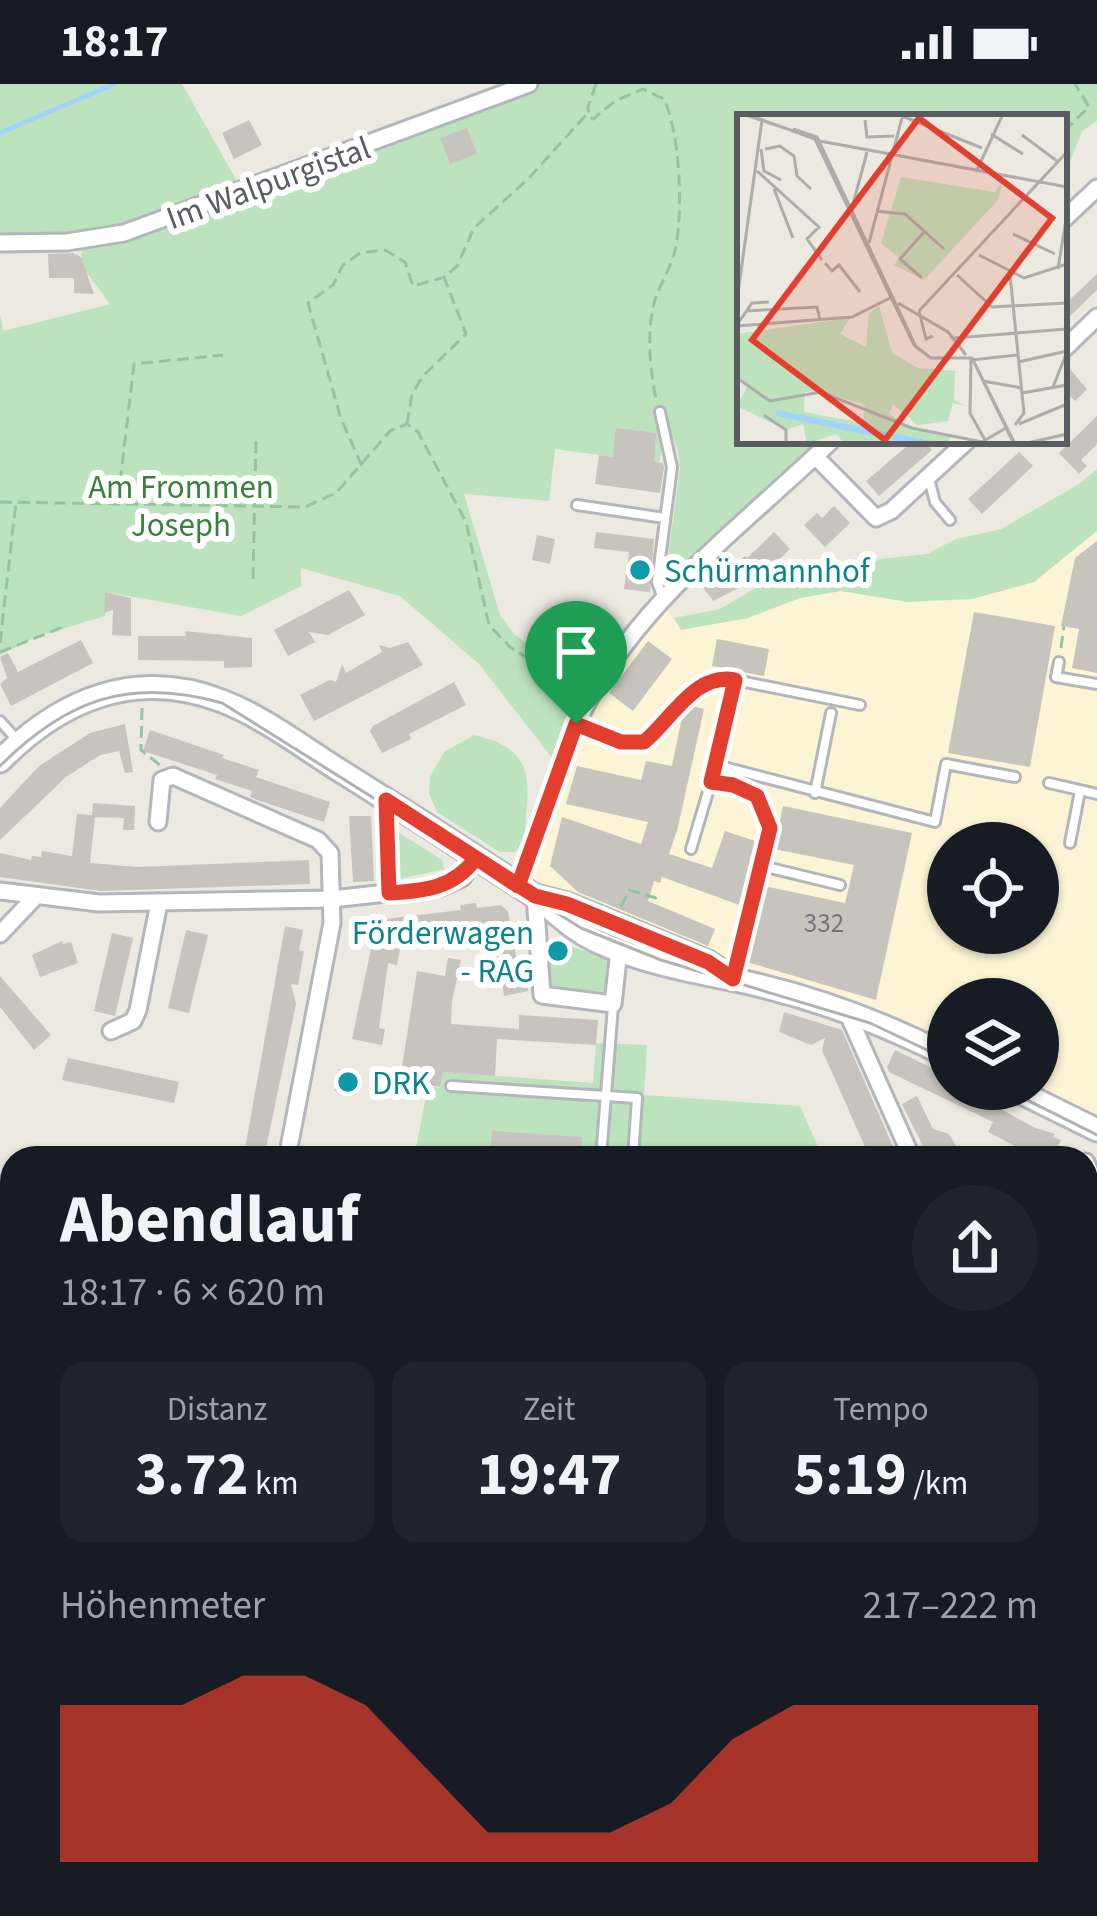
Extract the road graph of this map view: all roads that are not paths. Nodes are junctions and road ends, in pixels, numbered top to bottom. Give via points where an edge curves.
1 (529, 84) edge
2 (1097, 188) edge
3 (1067, 216) edge
4 (0, 243) edge
5 (1097, 317) edge
6 (1067, 346) edge
7 (660, 412) road end
8 (828, 444) edge
9 (964, 444) edge
10 (815, 456) junction
11 (928, 478) junction
12 (577, 505) dead end
13 (664, 518) junction
14 (950, 520) dead end
15 (663, 600) junction
16 (1059, 662) road end
17 (735, 680) junction
18 (1097, 684) edge
19 (860, 706) dead end
20 (831, 712) dead end
21 (0, 721) edge
22 (576, 724) junction
23 (19, 742) junction
24 (0, 761) edge
25 (716, 765) junction
26 (1015, 777) dead end
27 (711, 782) junction
28 (1049, 783) dead end
29 (1080, 791) junction
30 (815, 793) junction
31 (1097, 794) edge
32 (158, 822) dead end
33 (1070, 842) dead end
34 (691, 849) dead end
35 (476, 858) junction
36 (761, 866) junction
37 (840, 885) dead end
38 (0, 891) edge
39 (526, 891) junction
40 (37, 896) junction
41 (332, 899) junction
42 (159, 904) junction
43 (0, 934) edge
44 (619, 950) junction
45 (733, 979) junction
46 (613, 1004) junction
47 (847, 1012) junction
48 (111, 1030) dead end
49 (927, 1045) edge
50 (451, 1086) dead end
51 (606, 1096) junction
52 (1057, 1110) edge
53 (1097, 1130) edge
54 (289, 1146) edge
55 (602, 1146) edge
56 (634, 1146) edge
57 (907, 1146) edge

1 - 4 street, Im Walpurgistal via 124,233
2 - 3 street
5 - 6 street
7 - 13 lane via 671,454
8 - 10 street
9 - 11 street
10 - 11 street via 876,518
10 - 15 street
11 - 14 lane
12 - 13 lane
13 - 15 lane via 657,583
15 - 22 street
16 - 18 lane via 1056,677
17 - 19 lane
17 - 22 lane via 705,683 644,742
17 - 25 lane
20 - 30 lane
21 - 23 lane
22 - 39 street
23 - 24 main road
23 - 35 main road via 81,700 170,688 206,696 250,714
25 - 27 lane
25 - 30 lane
26 - 30 lane via 946,764 935,822
27 - 34 lane
27 - 36 lane via 757,796 767,812
28 - 29 lane
29 - 31 lane
29 - 33 lane
32 - 41 street via 166,776 182,778 318,839 330,854
35 - 39 main road
35 - 41 street via 461,878 440,887
36 - 37 lane
36 - 45 lane
38 - 40 street
39 - 44 main road via 557,919
39 - 45 main road
39 - 46 street via 542,995
40 - 42 street
40 - 43 street
41 - 42 street
41 - 54 street
42 - 48 street via 134,1021
44 - 45 main road
44 - 46 street
45 - 47 main road
46 - 51 lane
47 - 49 main road
47 - 57 street
50 - 51 lane
51 - 55 lane
51 - 56 lane via 637,1098
52 - 53 main road

